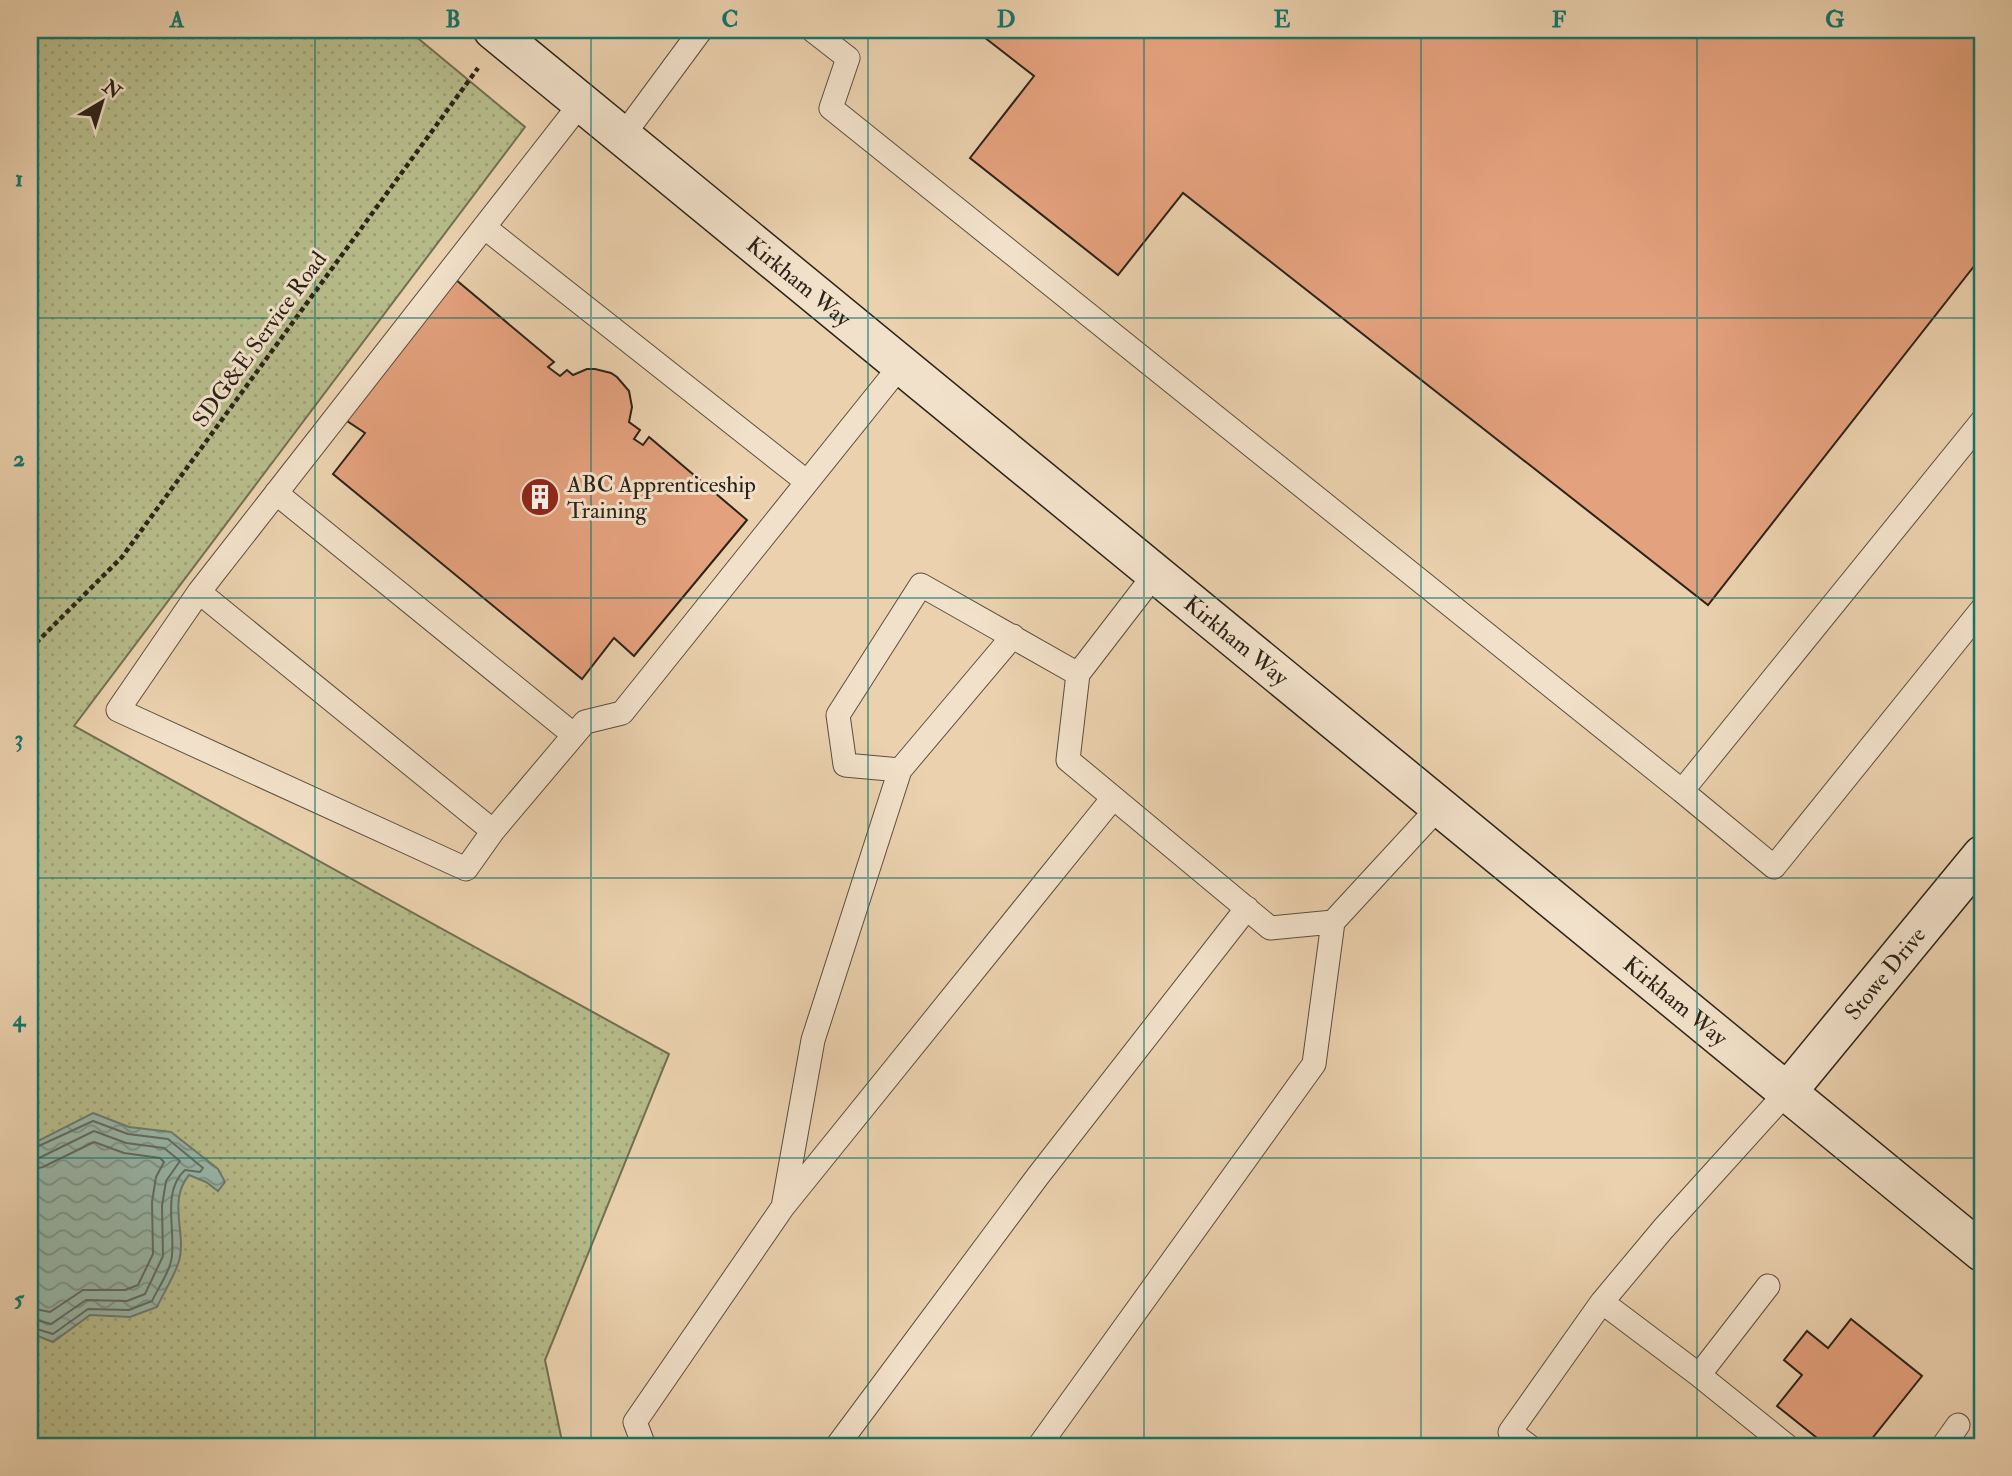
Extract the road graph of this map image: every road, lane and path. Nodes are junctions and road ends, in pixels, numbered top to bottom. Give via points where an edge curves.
1 (701, 30) edge
2 (812, 30) edge
3 (497, 33) edge
4 (581, 103) junction
5 (622, 137) junction
6 (484, 227) junction
7 (901, 365) junction
8 (1982, 421) edge
9 (807, 482) junction
10 (276, 493) junction
11 (1155, 574) junction
12 (199, 592) junction
13 (1982, 610) edge
14 (1013, 636) junction
15 (30, 649) edge
16 (1078, 674) junction
17 (574, 735) junction
18 (900, 770) junction
19 (1682, 791) junction
20 (1113, 798) junction
21 (1439, 807) junction
22 (493, 831) junction
23 (1982, 855) edge
24 (1247, 908) junction
25 (1333, 922) junction
26 (1787, 1092) junction
27 (783, 1207) junction
28 (1982, 1252) edge
29 (1768, 1286) dead end
30 (1602, 1302) junction
31 (1699, 1375) junction
32 (1958, 1425) dead end
33 (1507, 1439) edge
34 (645, 1446) edge
35 (837, 1446) edge
36 (1039, 1446) edge
37 (1529, 1446) edge
38 (1787, 1446) edge
39 (1943, 1446) edge

1 - 5 lane
2 - 19 lane via 848,58 831,108
3 - 4 main road, Kirkham Way
3 - 15 path, SDG&E Service Road via 122,557
4 - 5 main road, Kirkham Way
4 - 6 lane
5 - 7 main road, Kirkham Way
6 - 9 lane
6 - 10 lane
7 - 9 lane
7 - 11 main road, Kirkham Way
8 - 19 lane
9 - 17 lane via 622,713 586,722
10 - 12 lane
10 - 17 lane
11 - 16 lane
11 - 21 main road, Kirkham Way
12 - 22 lane
12 - 22 lane via 118,710 467,869
13 - 19 lane via 1774,867
14 - 16 lane
14 - 18 lane
14 - 18 lane via 921,585 838,715 845,765
16 - 20 lane via 1068,760
17 - 22 lane
18 - 27 lane via 813,1040
20 - 24 lane
20 - 27 lane
21 - 25 lane
21 - 26 main road, Kirkham Way
23 - 26 main road, Stowe Drive
24 - 25 lane via 1270,928
24 - 35 lane
25 - 36 lane via 1314,1065
26 - 28 main road, Kirkham Way
26 - 30 lane
27 - 34 lane via 635,1422
29 - 31 lane
30 - 31 lane
30 - 33 lane
31 - 38 lane
32 - 39 lane
33 - 37 lane

